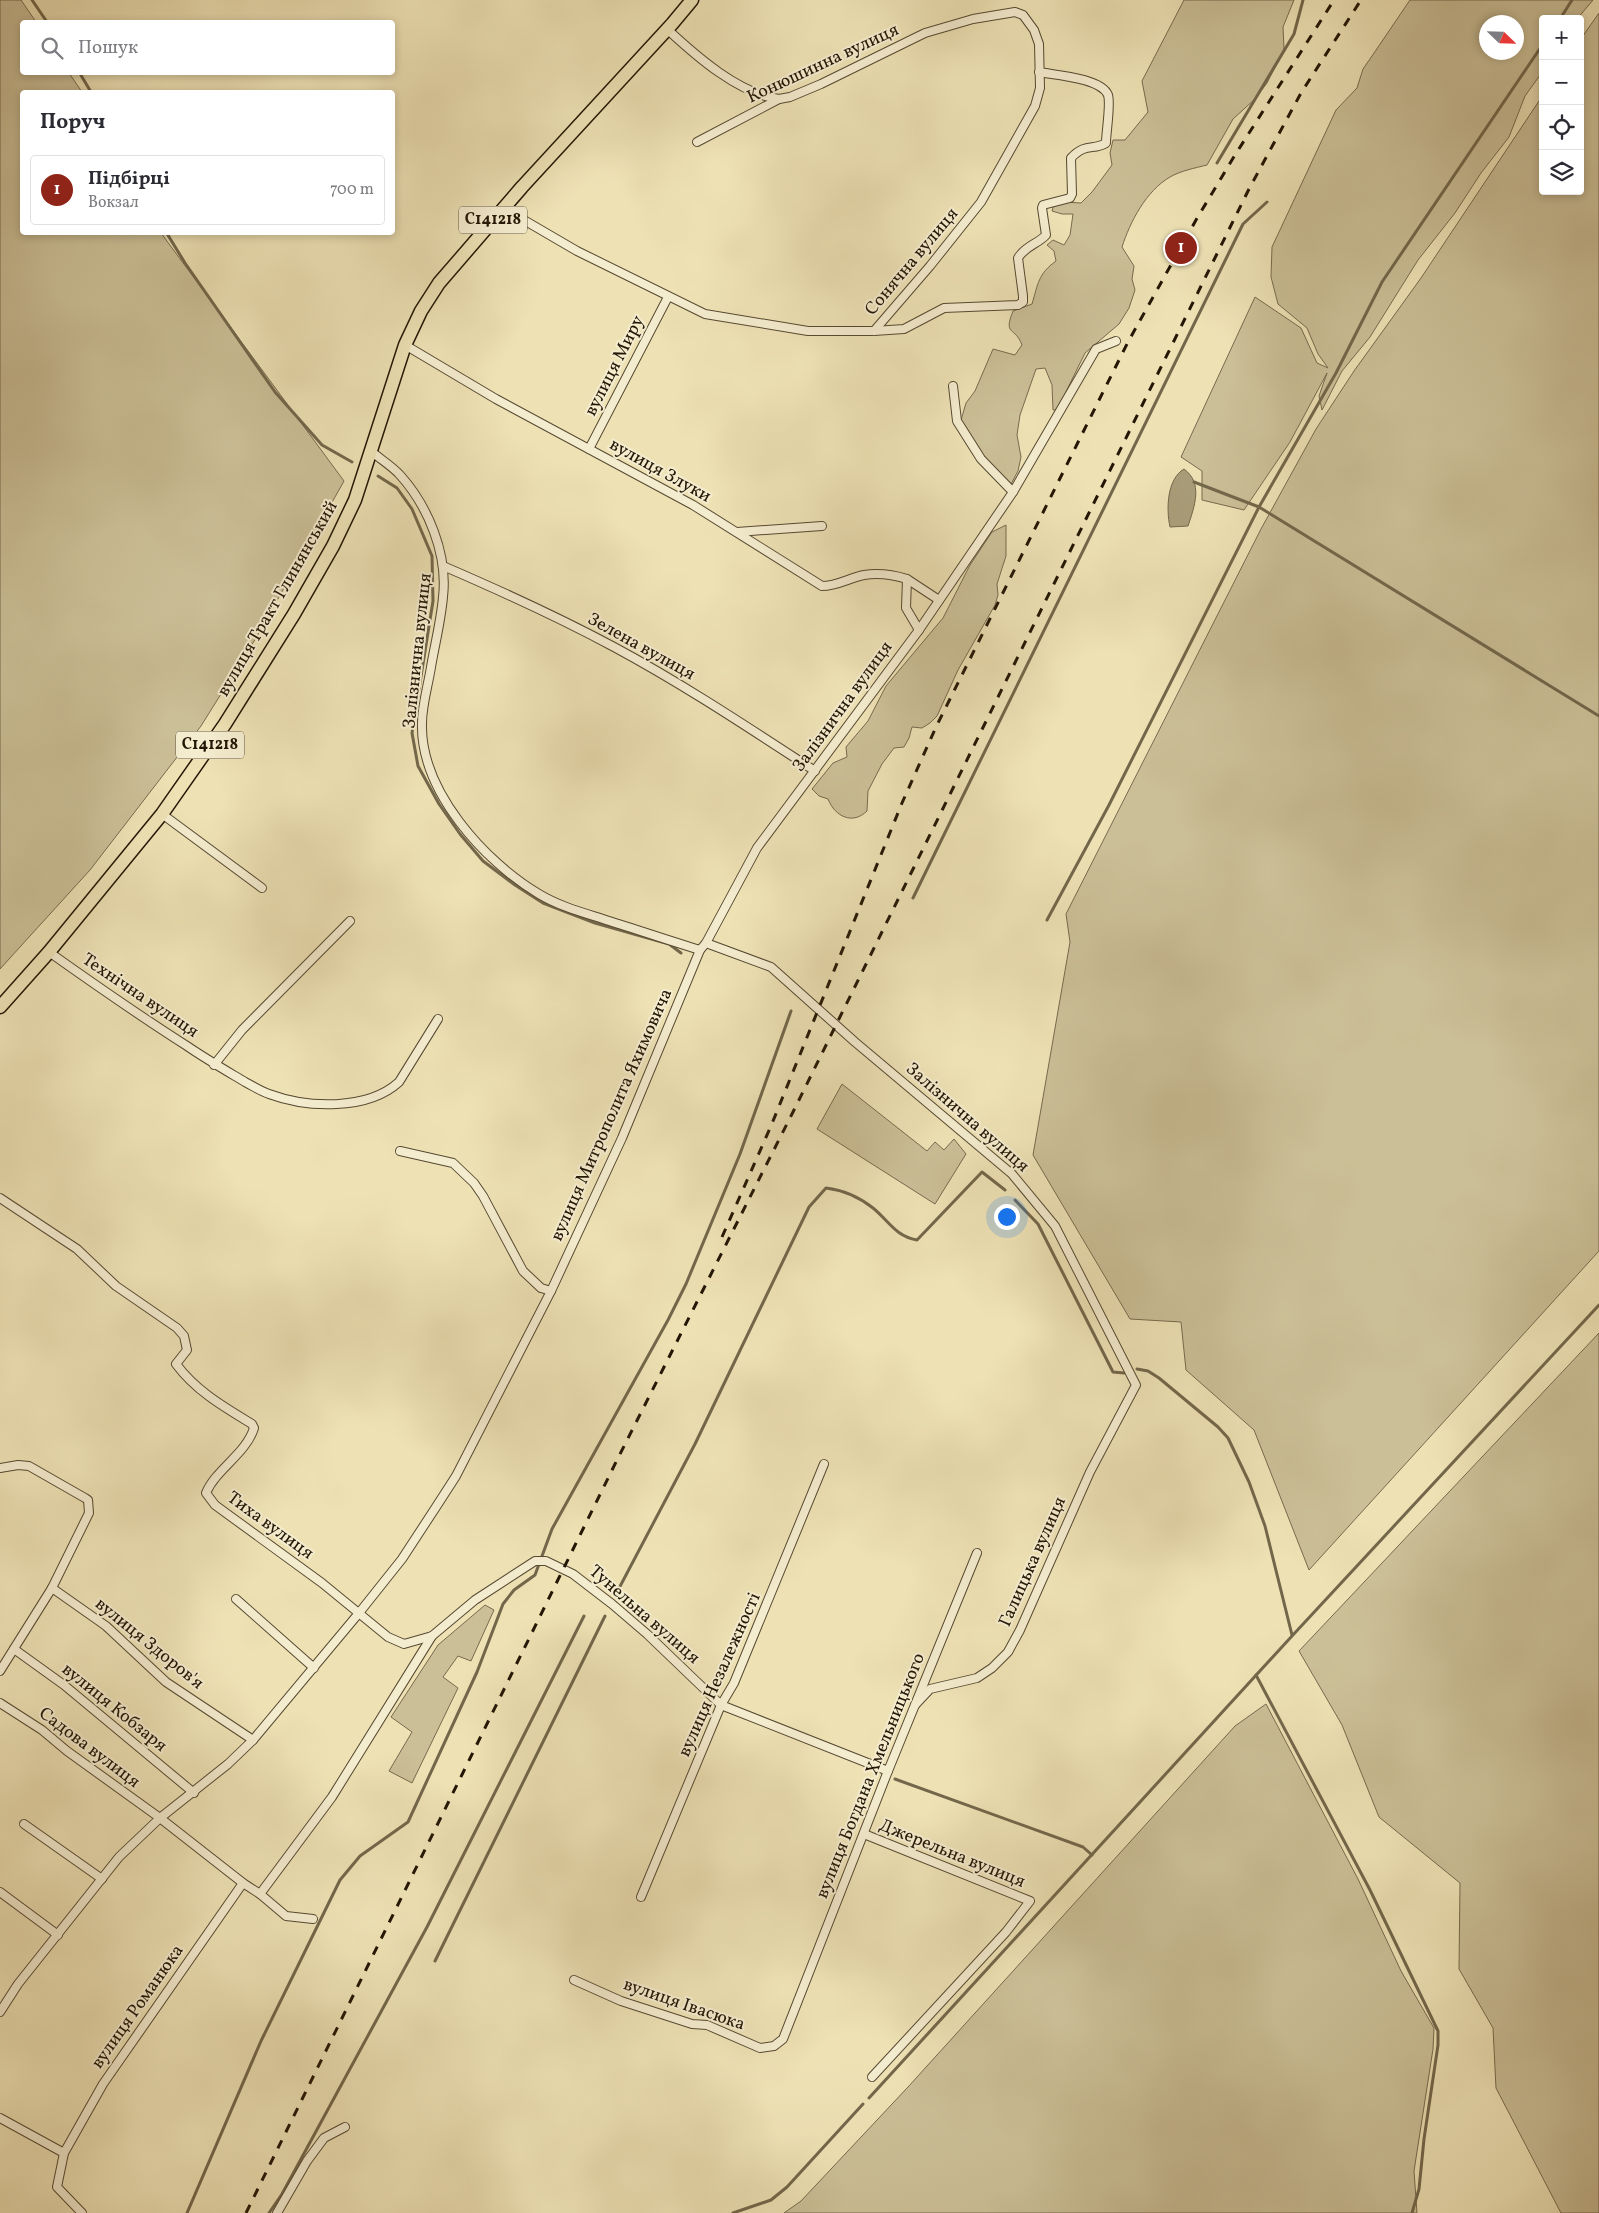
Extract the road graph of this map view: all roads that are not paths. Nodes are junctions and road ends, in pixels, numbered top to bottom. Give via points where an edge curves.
1 (692, 0) edge
2 (667, 30) junction
3 (1039, 72) junction
4 (779, 99) junction
5 (697, 142) dead end
6 (506, 205) junction
7 (668, 297) junction
8 (874, 331) junction
9 (1116, 341) dead end
10 (405, 345) junction
11 (953, 386) dead end
12 (589, 449) junction
13 (371, 451) junction
14 (1013, 492) junction
15 (822, 526) dead end
16 (737, 532) junction
17 (443, 566) junction
18 (907, 579) junction
19 (939, 600) junction
20 (919, 630) junction
21 (815, 771) junction
22 (162, 814) junction
23 (262, 888) dead end
24 (350, 920) dead end
25 (706, 944) junction
26 (700, 950) junction
27 (49, 952) junction
28 (0, 1008) edge
29 (438, 1019) dead end
30 (214, 1064) junction
31 (400, 1151) dead end
32 (0, 1198) edge
33 (551, 1291) junction
34 (1136, 1385) joint
35 (824, 1464) dead end
36 (0, 1468) edge
37 (977, 1554) dead end
38 (52, 1588) junction
39 (236, 1599) dead end
40 (359, 1613) junction
41 (432, 1636) junction
42 (14, 1649) junction
43 (314, 1668) junction
44 (0, 1671) edge
45 (0, 1703) edge
46 (721, 1705) junction
47 (915, 1705) junction
48 (253, 1740) junction
49 (888, 1771) junction
50 (194, 1793) junction
51 (160, 1818) junction
52 (24, 1824) dead end
53 (864, 1834) junction
54 (102, 1879) junction
55 (243, 1883) junction
56 (0, 1892) edge
57 (260, 1894) junction
58 (641, 1897) dead end
59 (314, 1919) dead end
60 (58, 1935) junction
61 (574, 1980) dead end
62 (795, 2011) joint
63 (0, 2012) edge
64 (872, 2077) dead end
65 (0, 2118) edge
66 (345, 2127) dead end
67 (64, 2153) junction
68 (82, 2213) edge
69 (277, 2213) edge

1 - 2 main road, вулиця Тракт Глинянський / С141218
2 - 4 street via 717,70 750,90
2 - 6 main road, вулиця Тракт Глинянський / С141218
3 - 4 street, Конюшинна вулиця via 1039,44 1034,30 1023,16 1015,12 973,18 925,33 821,84
3 - 8 street, Сонячна вулиця via 1040,88 1035,106 980,202
3 - 8 street via 1075,78 1102,87 1109,96 1106,142 1086,147 1071,158 1070,198 1043,205 1046,235 1032,243 1018,258 1023,302 944,308 904,329
4 - 5 street, Конюшинна вулиця
6 - 7 street, Сонячна вулиця via 517,216 577,251
6 - 10 main road, вулиця Тракт Глинянський / С141218 via 439,283
7 - 8 street, Сонячна вулиця via 705,314 789,328
7 - 12 street, вулиця Миру
9 - 14 street, Залізнична вулиця via 1096,349
10 - 12 street, вулиця Злуки
10 - 13 main road, вулиця Тракт Глинянський / С141218
11 - 14 street via 957,421 982,459
12 - 16 street, вулиця Злуки
13 - 17 street, Залізнична вулиця via 399,473 419,497 434,532
13 - 22 main road, вулиця Тракт Глинянський / С141218 via 355,500 328,554 225,724
14 - 19 street, Залізнична вулиця
15 - 16 street
16 - 18 street, вулиця Злуки via 822,586 864,575
17 - 21 street, Зелена вулиця via 510,594 616,648 744,724
17 - 26 street, Залізнична вулиця via 443,595 422,723 425,753 434,779 449,805 476,843 499,866 541,895
18 - 19 street, вулиця Злуки
18 - 20 street via 906,608
19 - 20 street, Залізнична вулиця
20 - 21 street, Залізнична вулиця
21 - 25 street, Залізнична вулиця via 757,848
22 - 23 street
22 - 27 main road, вулиця Тракт Глинянський / С141218
24 - 30 street via 242,1030
25 - 26 street, Залізнична вулиця
25 - 34 street, Залізнична вулиця via 771,967 1012,1174 1055,1226
26 - 33 street, вулиця Митрополита Яхимовича via 622,1138
27 - 28 main road, вулиця Тракт Глинянський / С141218
27 - 30 street, Технічна вулиця
29 - 30 street, Технічна вулиця via 399,1082 381,1094 347,1103 312,1103 268,1094
31 - 33 street via 453,1163 483,1196 523,1271 541,1288
32 - 40 street, Тиха вулиця via 77,1248 116,1286 184,1336 187,1350 176,1364 188,1381 254,1428 232,1460 209,1484 206,1493 215,1506
33 - 40 street, вулиця Митрополита Яхимовича via 456,1476 402,1559
34 - 47 street, Галицька вулиця via 1090,1472 1008,1652 977,1678 930,1689
35 - 46 street, вулиця Незалежності via 734,1683
36 - 38 street via 29,1466 88,1500 89,1513
37 - 47 street, вулиця Богдана Хмельницького
38 - 42 street
38 - 48 street, вулиця Здоров'я via 106,1626 166,1682
39 - 43 street
40 - 41 street via 394,1641 404,1644
40 - 43 street, вулиця Митрополита Яхимовича
41 - 46 street, Тунельна вулиця via 475,1600 535,1561 546,1561 568,1572 612,1604
41 - 57 street via 332,1797
42 - 44 street
42 - 50 street, вулиця Кобзаря via 64,1685
43 - 48 street, вулиця Митрополита Яхимовича
45 - 51 street, Садова вулиця via 42,1730
46 - 49 street, Тунельна вулиця
46 - 58 street, вулиця Незалежності
47 - 49 street, вулиця Богдана Хмельницького
48 - 50 street, вулиця Митрополита Яхимовича
49 - 53 street, вулиця Богдана Хмельницького
50 - 51 street, вулиця Митрополита Яхимовича
51 - 54 street, вулиця Митрополита Яхимовича via 119,1857
51 - 55 street
52 - 54 street
53 - 62 street, вулиця Богдана Хмельницького
53 - 64 street, Джерельна вулиця via 1030,1901 1006,1932
54 - 60 street, вулиця Митрополита Яхимовича
55 - 57 street
55 - 67 street, вулиця Романюка via 103,2084
56 - 60 street
57 - 59 street via 286,1916
60 - 63 street, вулиця Митрополита Яхимовича
61 - 62 street, вулиця Івасюка via 621,2001 692,2024 706,2025 760,2048 774,2046 783,2039
65 - 67 street
66 - 69 street via 324,2138
67 - 68 street, вулиця Романюка via 57,2186

